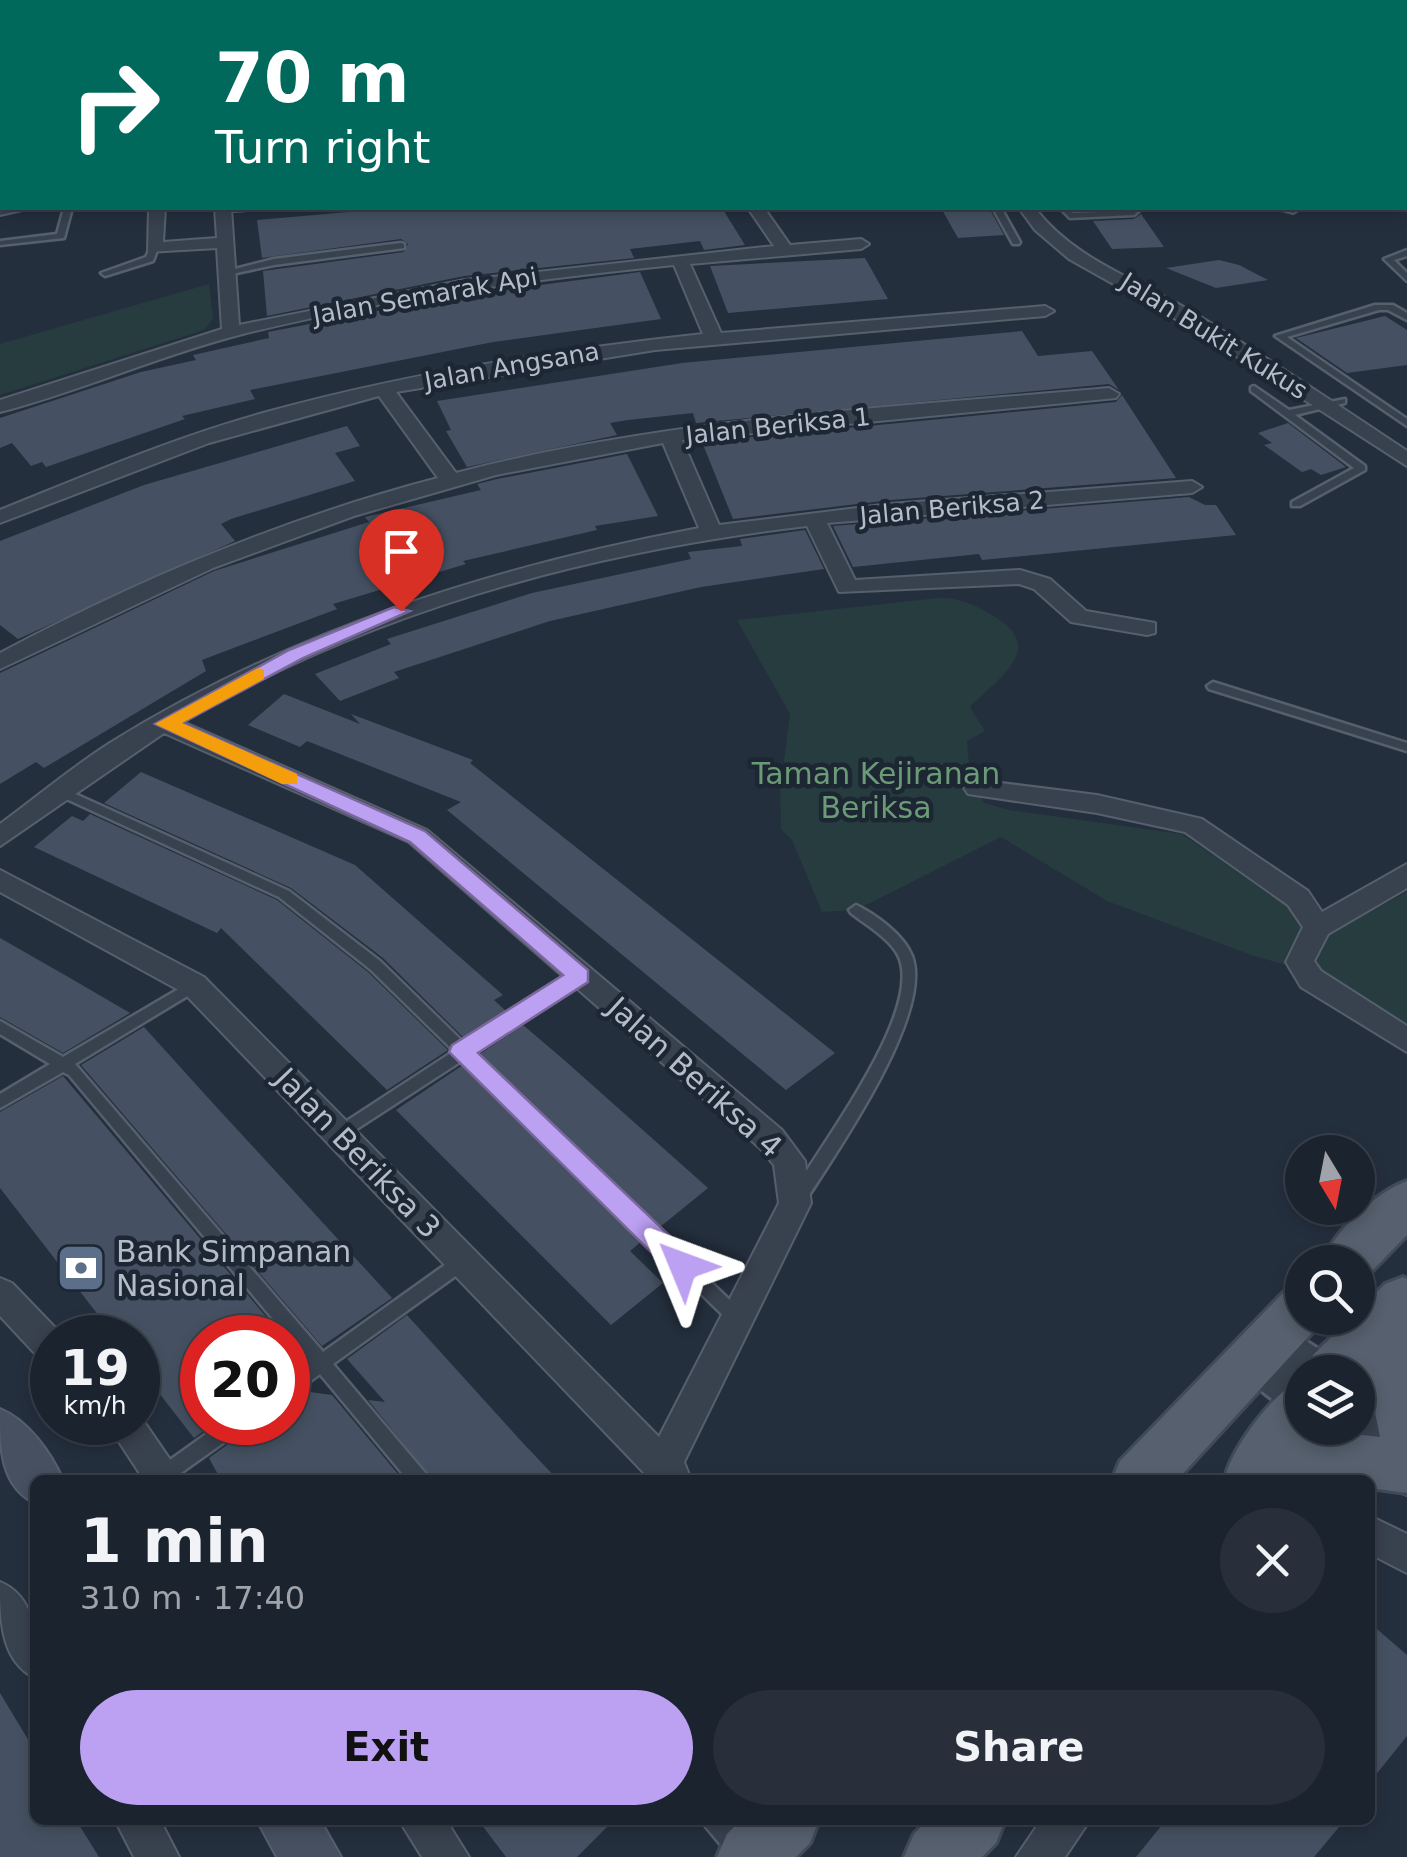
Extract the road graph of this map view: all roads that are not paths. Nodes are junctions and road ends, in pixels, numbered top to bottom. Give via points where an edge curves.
1 (68, 210) edge
2 (157, 210) edge
3 (223, 210) edge
4 (757, 210) edge
5 (998, 210) edge
6 (1028, 210) edge
7 (1046, 210) edge
8 (1066, 210) edge
9 (1136, 210) edge
10 (225, 242) junction
11 (1016, 242) dead end
12 (0, 243) edge
13 (861, 244) dead end
14 (401, 246) dead end
15 (154, 248) junction
16 (785, 250) junction
17 (1407, 253) edge
18 (680, 260) junction
19 (227, 272) junction
20 (106, 273) dead end
21 (1407, 278) edge
22 (1045, 311) dead end
23 (1407, 317) edge
24 (231, 332) junction
25 (714, 338) junction
26 (384, 389) junction
27 (1254, 389) dead end
28 (1109, 394) dead end
29 (1334, 403) junction
30 (0, 406) edge
31 (1289, 413) junction
32 (1405, 420) edge
33 (670, 436) junction
34 (1407, 444) edge
35 (1407, 460) edge
36 (450, 480) junction
37 (1192, 486) dead end
38 (1296, 504) dead end
39 (0, 517) edge
40 (815, 521) junction
41 (712, 533) junction
42 (1148, 628) dead end
43 (0, 662) edge
44 (1213, 686) dead end
45 (166, 724) junction
46 (1407, 747) edge
47 (976, 788) dead end
48 (62, 792) junction
49 (0, 837) edge
50 (1407, 873) edge
51 (0, 880) edge
52 (856, 910) dead end
53 (1317, 927) junction
54 (580, 976) junction
55 (194, 985) junction
56 (0, 1027) edge
57 (1407, 1041) edge
58 (461, 1052) junction
59 (64, 1063) junction
60 (0, 1102) edge
61 (340, 1132) junction
62 (1407, 1202) edge
63 (795, 1203) junction
64 (1364, 1245) edge
65 (462, 1262) junction
66 (0, 1292) edge
67 (1401, 1301) edge
68 (738, 1319) junction
69 (30, 1324) edge
70 (1276, 1334) edge
71 (1300, 1355) edge
72 (1349, 1355) edge
73 (320, 1364) junction
74 (310, 1371) edge
75 (1375, 1421) edge
76 (1285, 1429) edge
77 (0, 1432) edge
78 (1375, 1443) edge
79 (140, 1445) edge
80 (208, 1445) edge
81 (1405, 1459) edge
82 (670, 1473) edge
83 (34, 1475) edge
84 (162, 1475) edge
85 (168, 1475) edge
86 (416, 1475) edge
87 (1145, 1475) edge
88 (1253, 1475) edge
89 (1265, 1475) edge
90 (1375, 1537) edge
91 (1407, 1554) edge
92 (0, 1601) edge
93 (30, 1650) edge
94 (139, 1825) edge
95 (289, 1825) edge
96 (424, 1825) edge
97 (718, 1825) edge
98 (782, 1825) edge
99 (968, 1825) edge
100 (1065, 1825) edge
101 (158, 1857) edge
102 (312, 1857) edge
103 (448, 1857) edge
104 (747, 1857) edge
105 (937, 1857) edge
106 (1037, 1857) edge

1 - 12 lane via 61,236
2 - 15 street
3 - 10 street
4 - 16 street
5 - 11 lane
6 - 29 street, Jalan Bukit Kukus via 1068,250
7 - 29 street, Jalan Bukit Kukus via 1064,234 1201,309
8 - 9 lane via 1070,216
10 - 15 street
10 - 19 street
13 - 16 street, Jalan Semarak Api
14 - 19 lane
15 - 20 lane via 150,260
16 - 18 street, Jalan Semarak Api
17 - 21 lane via 1388,259
18 - 24 street, Jalan Semarak Api via 484,283
18 - 25 street
19 - 24 street
22 - 25 street, Jalan Angsana
23 - 32 lane via 1378,307 1280,336
24 - 30 street, Jalan Semarak Api
25 - 26 street, Jalan Angsana via 549,358
26 - 36 street
26 - 39 street, Jalan Angsana via 268,418
27 - 31 lane
28 - 33 street, Jalan Beriksa 1
29 - 31 lane
29 - 34 street, Jalan Bukit Kukus
29 - 35 street, Jalan Bukit Kukus
31 - 38 lane via 1362,468
33 - 36 street, Jalan Beriksa 1
33 - 41 street
36 - 43 street, Jalan Beriksa 1 via 198,563
37 - 40 street, Jalan Beriksa 2
40 - 41 street, Jalan Beriksa 2
40 - 42 street via 847,587 1020,577 1042,584 1079,617
41 - 45 street, Jalan Beriksa 2 via 568,561 401,611 296,654
44 - 46 lane
45 - 48 street, Jalan Beriksa 2 via 121,747
45 - 54 street, Jalan Beriksa 4 via 418,836
47 - 53 street via 1193,825 1298,898
48 - 49 street, Jalan Beriksa 2
48 - 58 lane via 284,894 375,965
50 - 53 street
51 - 55 street, Jalan Beriksa 3
52 - 63 lane via 904,952 901,1018
53 - 57 street via 1303,952 1304,971
54 - 58 lane
54 - 63 street, Jalan Beriksa 4 via 770,1139 789,1162
55 - 59 lane
55 - 61 street, Jalan Beriksa 3
56 - 59 lane
58 - 61 lane
58 - 68 lane
59 - 60 lane
59 - 73 lane
61 - 65 street, Jalan Beriksa 3
62 - 64 main road
63 - 68 street
65 - 73 lane
65 - 82 street, Jalan Beriksa 3
66 - 69 street
67 - 72 main road
67 - 81 main road via 1393,1382
68 - 82 street
70 - 71 street
70 - 87 main road
73 - 74 lane
73 - 86 lane
75 - 81 street
76 - 88 main road
77 - 83 main road
78 - 81 street
79 - 84 street
80 - 85 lane
81 - 89 main road via 1315,1454 1287,1459
90 - 91 street
92 - 93 street
94 - 101 street
95 - 102 main road
96 - 103 street
97 - 104 lane
98 - 104 main road
99 - 105 main road
100 - 106 street

